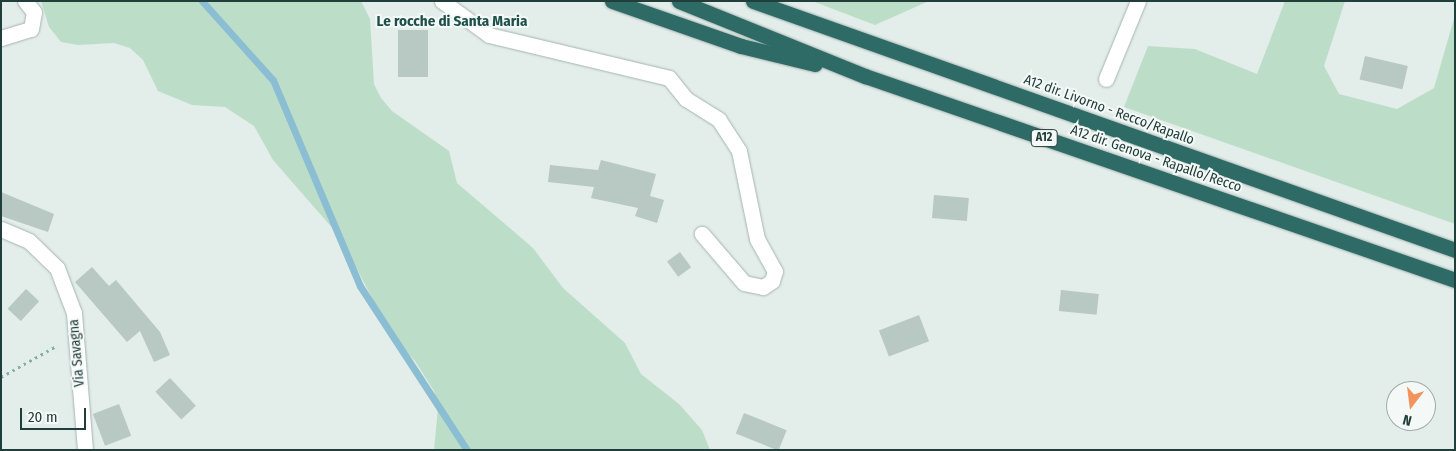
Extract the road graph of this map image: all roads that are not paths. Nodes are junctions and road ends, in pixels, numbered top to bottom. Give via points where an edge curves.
1 (25, 1) edge
2 (442, 1) edge
3 (612, 1) edge
4 (679, 1) edge
5 (753, 1) edge
6 (1138, 1) edge
7 (1, 38) edge
8 (865, 76) junction
9 (1106, 79) dead end
10 (1, 229) edge
11 (702, 234) dead end
12 (1455, 250) edge
13 (1455, 280) edge
14 (85, 450) edge

1 - 7 street via 34,12 31,29
2 - 11 street via 488,35 669,78 686,99 719,120 739,151 757,239 775,271 772,280 763,287 744,283
3 - 8 highway via 741,46
4 - 8 highway, A12 dir. Genova - Rapallo/Recco / A12
5 - 12 highway, A12 dir. Livorno - Recco/Rapallo / A12
6 - 9 street
8 - 13 highway, A12 dir. Genova - Rapallo/Recco / A12
10 - 14 street, Via Savagna via 29,241 57,268 74,313

